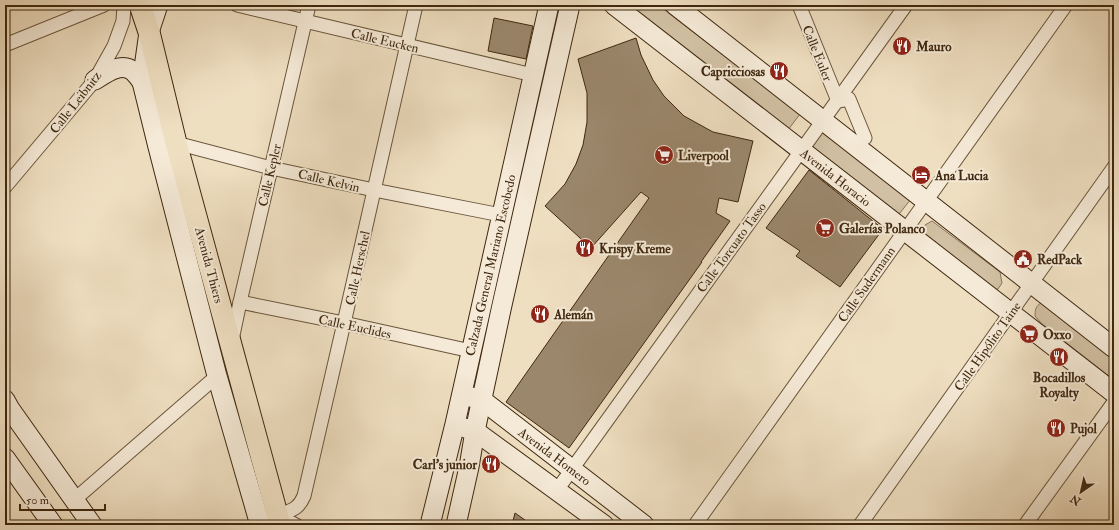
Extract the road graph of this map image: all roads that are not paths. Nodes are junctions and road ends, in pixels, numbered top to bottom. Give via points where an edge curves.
1 (104, 5) edge
2 (124, 5) edge
3 (140, 5) edge
4 (158, 5) edge
5 (237, 5) edge
6 (309, 5) edge
7 (416, 5) edge
8 (549, 5) edge
9 (570, 5) edge
10 (614, 5) edge
11 (675, 5) edge
12 (799, 5) edge
13 (906, 5) edge
14 (1066, 5) edge
15 (305, 21) junction
16 (148, 32) junction
17 (5, 45) edge
18 (406, 46) junction
19 (533, 75) junction
20 (95, 80) junction
21 (142, 82) junction
22 (838, 100) junction
23 (822, 120) junction
24 (865, 138) dead end
25 (167, 145) junction
26 (801, 150) junction
27 (1114, 167) edge
28 (271, 168) junction
29 (5, 187) edge
30 (374, 190) junction
31 (926, 201) junction
32 (501, 215) junction
33 (904, 231) junction
34 (1031, 284) junction
35 (240, 302) junction
36 (1010, 313) junction
37 (344, 323) junction
38 (231, 346) junction
39 (1114, 348) edge
40 (471, 351) junction
41 (217, 376) junction
42 (1114, 393) edge
43 (461, 394) junction
44 (5, 400) edge
45 (482, 400) junction
46 (1114, 402) edge
47 (455, 424) junction
48 (475, 431) junction
49 (5, 458) edge
50 (572, 469) junction
51 (556, 490) junction
52 (74, 500) junction
53 (273, 522) edge
54 (53, 525) edge
55 (92, 525) edge
56 (296, 525) edge
57 (430, 525) edge
58 (456, 525) edge
59 (604, 525) edge
60 (644, 525) edge
61 (695, 525) edge
62 (860, 525) edge
63 (1025, 525) edge

1 - 17 street
2 - 20 street, Calle Leibnitz via 123,21 114,46
3 - 16 main road, Avenida Thiers
4 - 16 street
5 - 15 street, Calle Eucken
6 - 15 street, Calle Kepler
7 - 18 street, Calle Herschel
8 - 19 street, Calzada General Mariano Escobedo
9 - 45 street, Calzada General Mariano Escobedo
10 - 26 street, Avenida Horacio
11 - 23 street
12 - 22 street, Calle Euler
13 - 22 street, Calle Torcuato Tasso
14 - 31 street, Calle Sudermann
15 - 18 street, Calle Eucken
15 - 28 street, Calle Kepler
16 - 21 street
16 - 25 main road, Avenida Thiers
18 - 19 street, Calle Eucken
18 - 30 street, Calle Herschel
19 - 32 street, Calzada General Mariano Escobedo
20 - 21 street via 111,70 128,68 134,71
20 - 29 street, Calle Leibnitz
21 - 25 street, Avenida Thiers
22 - 23 street, Calle Torcuato Tasso
22 - 24 street via 849,99
23 - 26 street, Calle Torcuato Tasso
23 - 31 street
25 - 28 street, Calle Kelvin
25 - 38 main road, Avenida Thiers via 218,292
25 - 41 street, Avenida Thiers
26 - 33 street, Avenida Horacio
26 - 50 street, Calle Torcuato Tasso
27 - 34 street, Calle Hipólito Taine
28 - 30 street, Calle Kelvin
28 - 35 street, Calle Kepler
30 - 32 street, Calle Kelvin
30 - 37 street, Calle Herschel
31 - 33 street, Calle Sudermann
31 - 34 street
32 - 40 street, Calzada General Mariano Escobedo
33 - 36 street, Avenida Horacio
33 - 61 street, Calle Sudermann
34 - 36 street, Calle Hipólito Taine
34 - 39 street
35 - 37 street, Calle Euclides
35 - 38 street, Calle Kepler
36 - 42 street, Avenida Horacio
36 - 62 street, Calle Hipólito Taine
37 - 40 street, Calle Euclides
37 - 53 street, Calle Herschel via 304,496 297,508
38 - 53 main road, Avenida Thiers
40 - 43 street, Calzada General Mariano Escobedo
41 - 52 street
41 - 53 street, Avenida Thiers
43 - 45 street, Avenida Homero
43 - 47 street, Calzada General Mariano Escobedo
44 - 52 street
45 - 48 street, Calzada General Mariano Escobedo
45 - 50 street, Avenida Homero
46 - 63 street
47 - 48 street, Avenida Homero
47 - 57 street, Calzada General Mariano Escobedo
48 - 51 street, Avenida Homero
48 - 58 street, Calzada General Mariano Escobedo
49 - 54 street
50 - 51 street, Calle Torcuato Tasso
50 - 60 street, Avenida Homero
51 - 59 street, Avenida Homero
52 - 55 street
53 - 56 street

